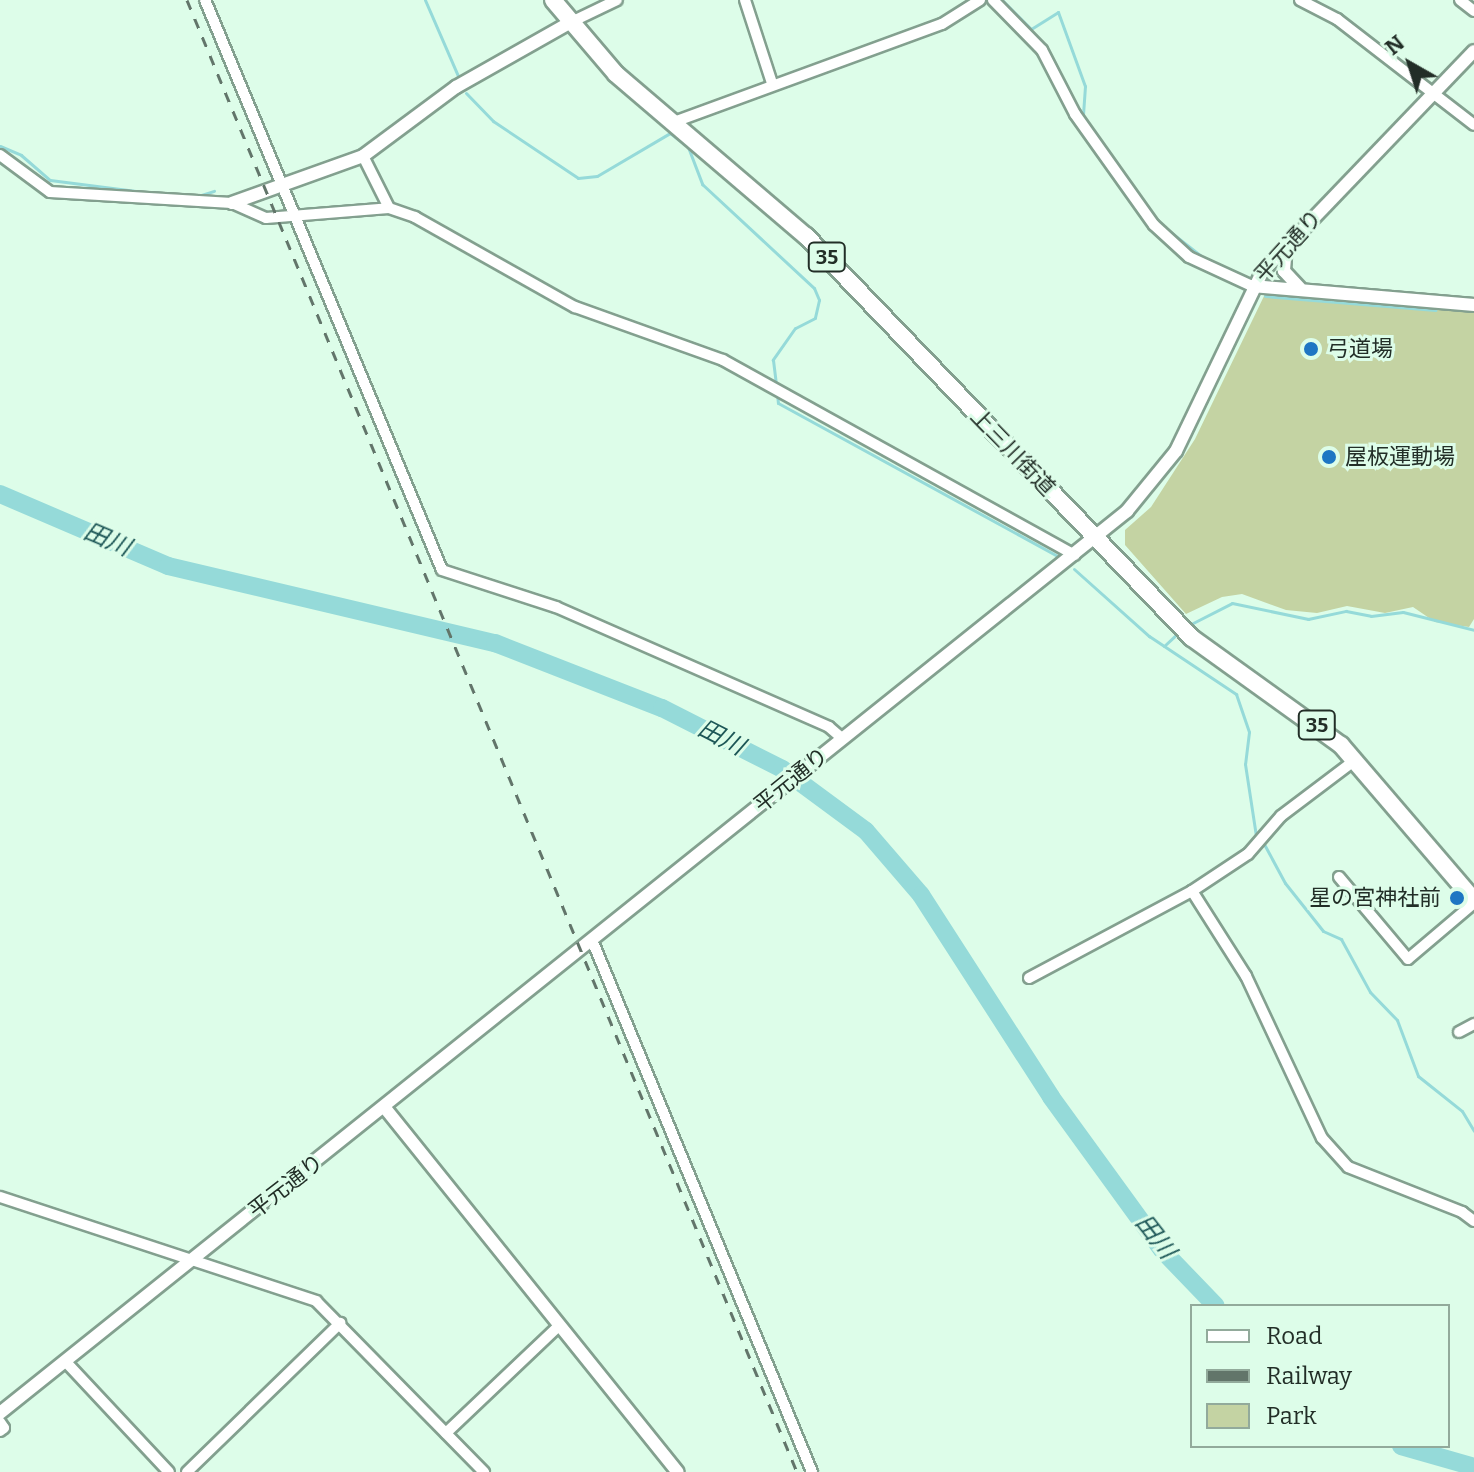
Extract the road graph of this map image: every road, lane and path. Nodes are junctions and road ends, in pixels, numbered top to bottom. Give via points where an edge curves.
1 (205, 0) edge
2 (553, 0) edge
3 (617, 0) edge
4 (745, 0) edge
5 (980, 0) edge
6 (993, 0) edge
7 (1300, 0) edge
8 (1460, 0) edge
9 (1474, 11) edge
10 (569, 23) junction
11 (1474, 51) edge
12 (772, 83) junction
13 (1432, 94) junction
14 (674, 122) junction
15 (1474, 125) edge
16 (0, 155) edge
17 (363, 156) junction
18 (282, 186) junction
19 (232, 203) junction
20 (389, 208) junction
21 (294, 217) junction
22 (1287, 244) junction
23 (1252, 286) junction
24 (1307, 290) junction
25 (1474, 305) edge
26 (1096, 538) junction
27 (1075, 555) junction
28 (843, 739) junction
29 (1355, 760) junction
30 (1339, 877) dead end
31 (1192, 891) junction
32 (1474, 901) edge
33 (592, 940) junction
34 (1029, 978) dead end
35 (1474, 1024) edge
36 (1459, 1032) dead end
37 (385, 1108) junction
38 (0, 1197) edge
39 (1474, 1221) edge
40 (193, 1258) junction
41 (340, 1323) junction
42 (560, 1325) junction
43 (65, 1361) junction
44 (1, 1423) edge
45 (446, 1433) junction
46 (169, 1472) edge
47 (187, 1472) edge
48 (484, 1472) edge
49 (678, 1472) edge
50 (812, 1472) edge

1 - 18 street
2 - 10 main road, 上三川街道 / 35
3 - 10 street
4 - 12 street
5 - 12 street via 942,24
6 - 23 street via 1042,50 1075,114 1154,225 1189,257
7 - 13 street via 1337,19
8 - 9 street
10 - 14 main road, 上三川街道 / 35 via 616,74
10 - 17 street via 456,87
11 - 13 street, 平元通り
12 - 14 street
13 - 15 street
13 - 22 street, 平元通り
14 - 26 main road, 上三川街道 / 35 via 806,236
16 - 19 street via 50,192
17 - 18 street
17 - 20 street
18 - 19 street
18 - 21 street
19 - 21 street via 266,218
20 - 21 street
20 - 27 street via 415,217 575,307 723,360
21 - 28 street via 442,570 556,607 829,727
22 - 23 street, 平元通り
22 - 24 street via 1285,275
23 - 24 street
23 - 26 street, 平元通り via 1176,451 1150,488
24 - 25 street
26 - 27 street, 平元通り
26 - 29 main road, 上三川街道 / 35 via 1192,638 1313,722
27 - 28 street, 平元通り
28 - 33 street, 平元通り
29 - 31 street via 1281,816 1248,854
29 - 32 main road, 上三川街道 / 35
30 - 32 street via 1408,959
31 - 34 street
31 - 39 street via 1246,976 1322,1138 1348,1167
33 - 37 street, 平元通り
33 - 50 street
35 - 36 street
37 - 40 street, 平元通り
37 - 42 street
38 - 40 street
40 - 41 street via 316,1301
40 - 43 street, 平元通り
41 - 45 street
41 - 47 street
42 - 45 street
42 - 49 street
43 - 44 street, 平元通り
43 - 46 street
45 - 48 street

